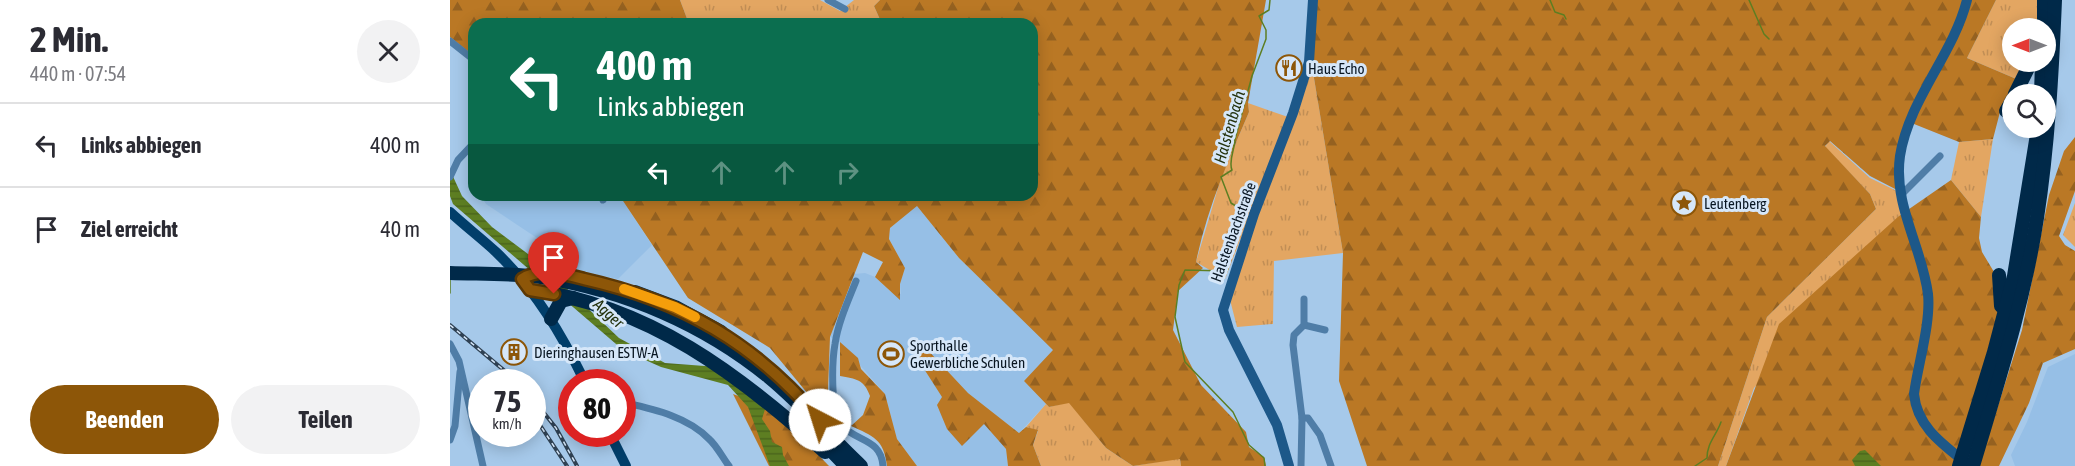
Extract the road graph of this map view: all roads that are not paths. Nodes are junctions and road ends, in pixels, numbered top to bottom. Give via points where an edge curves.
1 (828, 0) edge
2 (1313, 0) edge
3 (1967, 0) edge
4 (2044, 0) edge
5 (2055, 0) edge
6 (844, 9) dead end
7 (2043, 18) edge
8 (450, 41) edge
9 (468, 55) edge
10 (2036, 138) edge
11 (468, 150) edge
12 (1940, 156) dead end
13 (450, 177) edge
14 (1901, 195) junction
15 (450, 212) edge
16 (508, 265) joint
17 (450, 273) edge
18 (1999, 276) dead end
19 (530, 277) junction
20 (856, 281) dead end
21 (450, 282) edge
22 (557, 298) junction
23 (1304, 299) dead end
24 (551, 319) junction
25 (1304, 325) junction
26 (1325, 330) dead end
27 (450, 344) edge
28 (1994, 352) junction
29 (461, 369) junction
30 (578, 369) edge
31 (767, 382) junction
32 (636, 405) edge
33 (1302, 418) junction
34 (825, 432) junction
35 (450, 440) edge
36 (616, 447) edge
37 (483, 466) edge
38 (626, 466) edge
39 (729, 466) edge
40 (846, 466) edge
41 (861, 466) edge
42 (883, 466) edge
43 (1289, 466) edge
44 (1301, 466) edge
45 (1330, 466) edge
46 (1959, 466) edge
47 (1971, 466) edge

1 - 6 street
2 - 43 main road, Halstenbachstraße via 1310,62 1223,310 1229,330 1277,425
3 - 14 main road via 1952,43 1908,130 1900,155
4 - 7 highway
5 - 47 highway via 2050,120 2036,220 2010,340
8 - 9 street
10 - 28 highway via 2014,276
11 - 13 street
12 - 14 street
14 - 47 main road via 1928,294 1915,408 1922,423
15 - 16 main road
16 - 19 highway
17 - 31 highway via 539,277 610,293 706,334
18 - 28 highway via 2002,300 1991,348
19 - 22 highway
19 - 24 main road
19 - 34 highway via 608,284 695,317 746,348 782,377 820,420
20 - 42 street via 835,344 835,410 843,427 873,443
21 - 31 highway via 538,285 624,306 710,345
22 - 24 highway
22 - 40 highway via 575,298 661,329 726,369
23 - 25 street
24 - 30 main road
25 - 26 street
25 - 33 street via 1294,335 1293,345
27 - 29 street
28 - 46 highway
29 - 35 street
29 - 37 street
31 - 34 highway
31 - 40 highway
32 - 39 street via 688,424 709,439
33 - 44 street
33 - 45 street via 1308,418 1320,435
34 - 41 highway
36 - 38 main road

